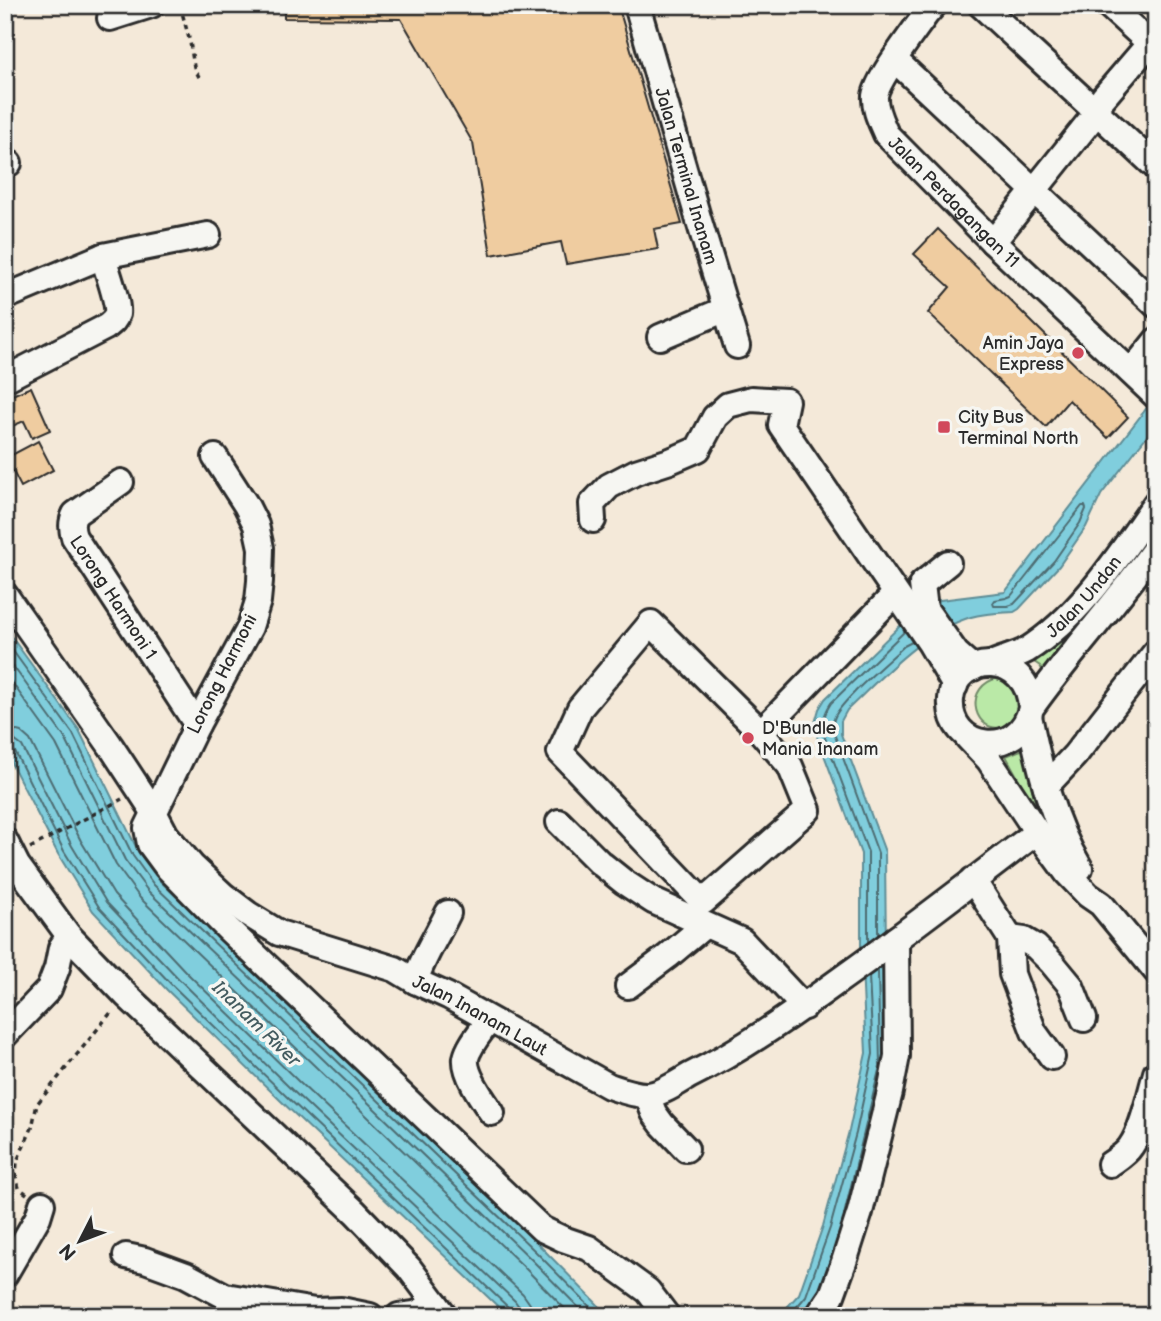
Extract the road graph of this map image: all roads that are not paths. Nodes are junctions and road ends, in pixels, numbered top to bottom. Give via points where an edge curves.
1 (151, 5) edge
2 (637, 5) edge
3 (934, 5) edge
4 (981, 5) edge
5 (1005, 5) edge
6 (1108, 5) edge
7 (110, 18) dead end
8 (1154, 42) edge
9 (895, 60) junction
10 (1100, 105) junction
11 (1156, 149) edge
12 (1156, 167) edge
13 (1033, 190) junction
14 (208, 235) dead end
15 (993, 242) junction
16 (103, 256) junction
17 (5, 297) edge
18 (1156, 305) edge
19 (726, 309) junction
20 (660, 337) dead end
21 (1156, 341) edge
22 (737, 346) dead end
23 (1131, 372) junction
24 (5, 379) edge
25 (1153, 397) edge
26 (215, 457) dead end
27 (121, 482) dead end
28 (1156, 486) edge
29 (1156, 503) edge
30 (593, 520) dead end
31 (1156, 547) edge
32 (1117, 559) junction
33 (948, 563) dead end
34 (895, 594) junction
35 (5, 595) edge
36 (918, 612) junction
37 (937, 640) junction
38 (1155, 653) edge
39 (982, 666) junction
40 (955, 686) junction
41 (1030, 712) junction
42 (197, 724) junction
43 (761, 732) junction
44 (963, 732) junction
45 (1039, 761) junction
46 (1046, 786) junction
47 (154, 812) junction
48 (559, 822) dead end
49 (1037, 832) junction
50 (5, 841) edge
51 (974, 880) junction
52 (1101, 905) junction
53 (448, 913) dead end
54 (705, 925) junction
55 (69, 936) junction
56 (1010, 938) junction
57 (896, 939) junction
58 (1155, 969) edge
59 (415, 981) junction
60 (628, 986) dead end
61 (804, 1007) junction
62 (1084, 1018) dead end
63 (489, 1020) junction
64 (5, 1035) edge
65 (1052, 1057) dead end
66 (1156, 1073) edge
67 (647, 1095) junction
68 (492, 1113) dead end
69 (686, 1149) dead end
70 (1110, 1164) dead end
71 (40, 1210) road end
72 (126, 1256) dead end
73 (8, 1270) edge
74 (440, 1310) edge
75 (370, 1316) edge
76 (399, 1316) edge
77 (667, 1316) edge
78 (818, 1316) edge

1 - 7 street
2 - 19 street, Jalan Terminal Inanam
3 - 9 street, Jalan Perdagangan 11
4 - 10 street
5 - 10 street
6 - 8 street
8 - 10 street
9 - 13 street
9 - 15 street, Jalan Perdagangan 11 via 875,95 886,134
10 - 11 street
10 - 12 street
10 - 13 street
13 - 15 street
13 - 18 street
14 - 16 street
15 - 23 street, Jalan Perdagangan 11
16 - 17 street
16 - 24 street via 117,305 114,321
19 - 20 street
19 - 22 street, Jalan Terminal Inanam
21 - 23 street
23 - 25 street, Jalan Perdagangan 11
26 - 42 street, Lorong Harmoni via 257,525 260,582 250,626
27 - 42 street, Lorong Harmoni 1 via 75,514 71,521 74,537
28 - 32 street via 1115,542
29 - 32 street, Jalan Undan
30 - 34 street via 592,504 609,486 698,449 715,416 728,405 751,399 786,401 781,425
31 - 41 street, Jalan Undan via 1058,669
32 - 39 street, Jalan Undan via 1048,634 1025,651
33 - 36 street via 922,584
34 - 36 street
34 - 43 street
35 - 47 street, Jalan Inanam Laut
36 - 37 street
37 - 39 street
37 - 40 street
38 - 46 street
39 - 40 street, Jalan Undan via 962,676
39 - 41 street via 1003,666 1022,679
40 - 44 street via 951,710
41 - 44 street, Jalan Undan via 1023,728 1000,743 986,744
41 - 45 street
42 - 47 street, Lorong Harmoni
43 - 43 street via 790,766 808,810 703,902 560,752 580,708 651,623
44 - 49 street via 989,760
45 - 46 street
45 - 49 street via 1028,786 1041,821
46 - 52 street via 1066,845
47 - 59 street, Jalan Inanam Laut via 192,866 248,914 279,933 395,969
47 - 77 street, Lorong Harmoni via 146,828 150,844 228,929 542,1229 589,1248 648,1291
48 - 54 street via 624,883
49 - 51 street
49 - 52 street via 1068,874
50 - 55 street
51 - 56 street
51 - 57 street
52 - 58 street
53 - 59 street
54 - 60 street
54 - 61 street via 742,941
55 - 64 street via 49,989
55 - 74 street via 355,1212 410,1268
56 - 62 street via 1036,947 1052,963 1071,986
56 - 65 street via 1012,974 1034,1032
57 - 61 street
57 - 78 street via 897,1056 890,1092 844,1262 832,1295
59 - 63 street, Jalan Inanam Laut
61 - 67 street via 710,1066
63 - 67 street, Jalan Inanam Laut via 610,1086
63 - 68 street via 466,1061 474,1086
66 - 70 street via 1131,1146
67 - 69 street via 654,1113
71 - 73 street
72 - 75 street via 186,1275 225,1296
74 - 76 street

